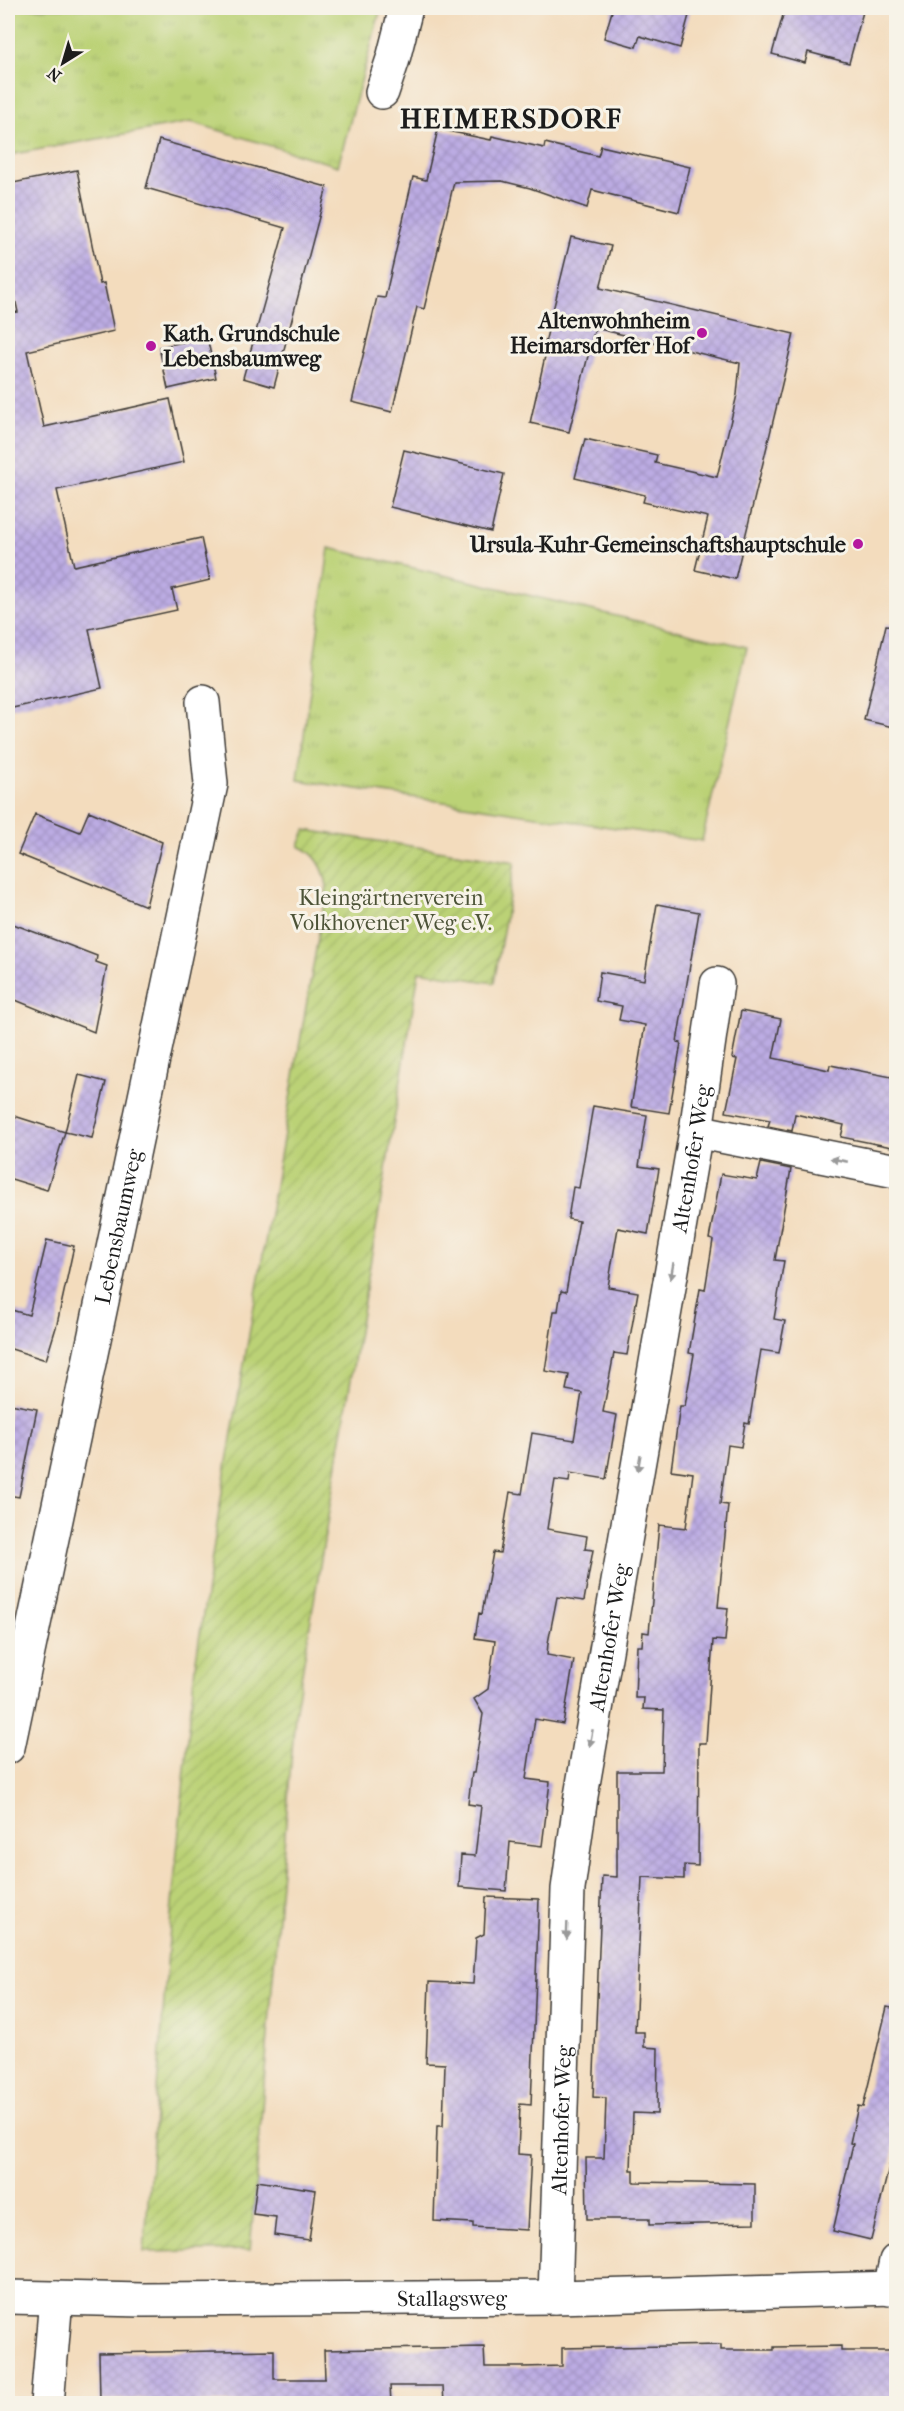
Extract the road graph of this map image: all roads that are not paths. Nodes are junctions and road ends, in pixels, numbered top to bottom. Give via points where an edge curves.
1 (406, 8) edge
2 (382, 92) dead end
3 (203, 702) dead end
4 (717, 984) dead end
5 (696, 1131) junction
6 (897, 1172) edge
7 (8, 1747) edge
8 (894, 2279) edge
9 (8, 2297) edge
10 (555, 2297) junction
11 (56, 2298) junction
12 (47, 2403) edge

1 - 2 street
3 - 7 street, Lebensbaumweg via 211,784
4 - 5 street, Altenhofer Weg
6 -> 5 street
5 -> 10 street, Altenhofer Weg via 568,1889
8 - 10 street, Stallagsweg
9 - 11 street, Stallagsweg
10 - 11 street, Stallagsweg
11 - 12 street

